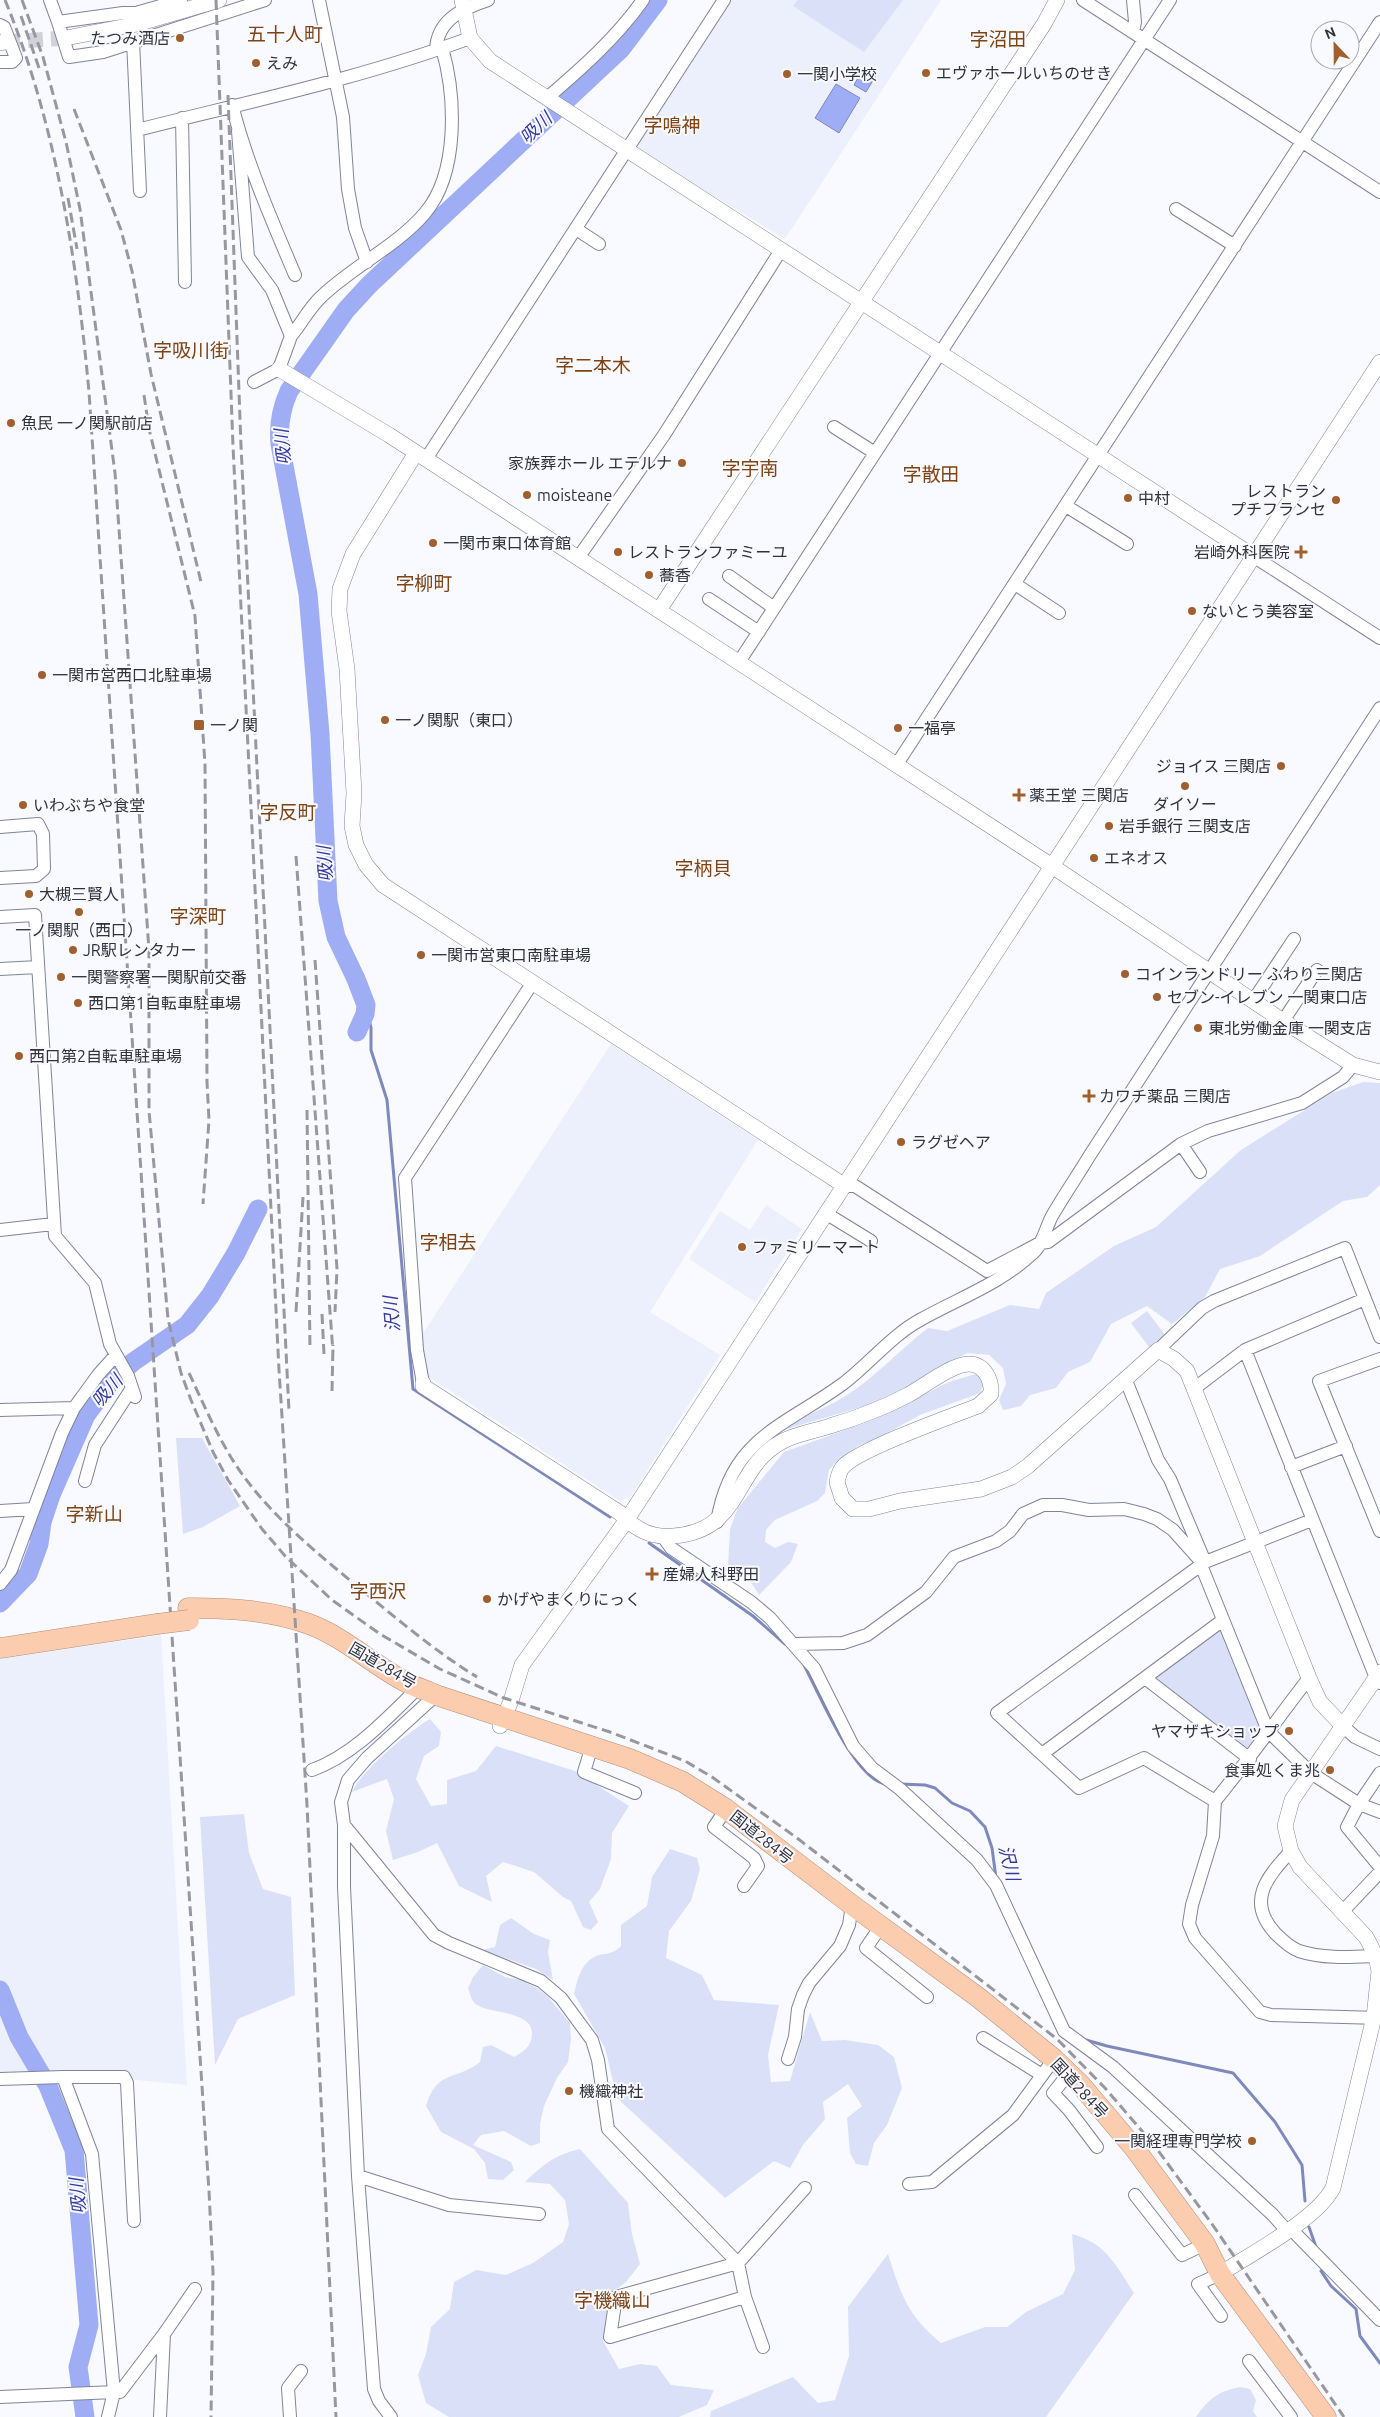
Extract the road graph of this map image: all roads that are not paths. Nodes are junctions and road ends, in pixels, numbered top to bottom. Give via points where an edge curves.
1 (50, 0) edge
2 (181, 0) edge
3 (219, 0) edge
4 (265, 0) edge
5 (319, 0) edge
6 (488, 0) edge
7 (643, 0) edge
8 (724, 0) edge
9 (1057, 0) edge
10 (1083, 0) edge
11 (1133, 0) edge
12 (1170, 0) edge
13 (151, 4) edge
14 (463, 4) edge
15 (58, 22) junction
16 (1380, 22) edge
17 (0, 25) edge
18 (1133, 32) junction
19 (66, 38) tunnel mouth
20 (470, 38) junction
21 (1144, 40) junction
22 (133, 41) junction
23 (439, 49) junction
24 (0, 62) edge
25 (335, 79) junction
26 (553, 102) junction
27 (232, 105) junction
28 (182, 118) junction
29 (137, 130) junction
30 (238, 131) junction
31 (1303, 142) junction
32 (627, 150) junction
33 (140, 190) dead end
34 (1380, 192) edge
35 (1176, 209) dead end
36 (576, 229) junction
37 (599, 244) dead end
38 (1235, 246) junction
39 (781, 250) junction
40 (367, 262) junction
41 (295, 275) dead end
42 (185, 282) dead end
43 (863, 302) junction
44 (291, 336) junction
45 (941, 353) junction
46 (1380, 362) edge
47 (283, 372) junction
48 (254, 382) dead end
49 (834, 427) dead end
50 (875, 453) junction
51 (1100, 455) junction
52 (421, 456) junction
53 (1066, 506) junction
54 (1127, 544) dead end
55 (1253, 556) junction
56 (578, 558) junction
57 (729, 576) dead end
58 (1015, 584) junction
59 (708, 599) dead end
60 (774, 608) junction
61 (659, 610) junction
62 (1058, 613) dead end
63 (758, 632) junction
64 (1380, 638) edge
65 (739, 662) junction
66 (1380, 708) edge
67 (897, 764) junction
68 (0, 827) edge
69 (1052, 866) junction
70 (0, 878) edge
71 (0, 917) edge
72 (1294, 939) dead end
73 (38, 967) junction
74 (0, 969) edge
75 (1317, 970) dead end
76 (1211, 972) junction
77 (533, 982) junction
78 (1253, 1000) junction
79 (1283, 1021) junction
80 (1353, 1065) junction
81 (1380, 1072) edge
82 (1181, 1144) junction
83 (1200, 1172) dead end
84 (845, 1186) junction
85 (827, 1214) junction
86 (53, 1224) junction
87 (0, 1230) edge
88 (871, 1241) dead end
89 (1040, 1243) junction
90 (1365, 1299) junction
91 (1380, 1337) edge
92 (1158, 1350) junction
93 (1245, 1350) junction
94 (117, 1359) junction
95 (1380, 1359) edge
96 (1125, 1378) junction
97 (423, 1382) joint
98 (1195, 1388) junction
99 (74, 1408) junction
100 (0, 1410) edge
101 (1346, 1446) junction
102 (1291, 1467) junction
103 (85, 1480) dead end
104 (33, 1509) junction
105 (0, 1511) edge
106 (626, 1520) junction
107 (1312, 1520) junction
108 (717, 1522) junction
109 (1380, 1531) edge
110 (663, 1537) junction
111 (1255, 1542) junction
112 (1203, 1563) junction
113 (0, 1584) edge
114 (157, 1618) junction
115 (1223, 1620) junction
116 (0, 1636) edge
117 (795, 1644) junction
118 (0, 1648) edge
119 (1379, 1677) edge
120 (1145, 1678) junction
121 (1309, 1678) junction
122 (423, 1695) junction
123 (502, 1722) junction
124 (1343, 1726) junction
125 (1268, 1731) junction
126 (1380, 1749) edge
127 (590, 1751) junction
128 (1042, 1754) junction
129 (1250, 1760) junction
130 (312, 1770) dead end
131 (1311, 1773) junction
132 (1380, 1773) edge
133 (635, 1793) dead end
134 (1214, 1801) junction
135 (1358, 1804) junction
136 (723, 1812) junction
137 (1380, 1812) edge
138 (344, 1825) junction
139 (1291, 1851) junction
140 (1380, 1867) edge
141 (1380, 1872) edge
142 (744, 1886) dead end
143 (851, 1910) junction
144 (1342, 1912) junction
145 (878, 1930) junction
146 (1376, 1956) junction
147 (927, 1997) dead end
148 (1377, 2018) edge
149 (983, 2038) dead end
150 (788, 2059) dead end
151 (1048, 2066) junction
152 (1067, 2076) junction
153 (59, 2077) junction
154 (0, 2079) edge
155 (1097, 2147) dead end
156 (358, 2176) junction
157 (909, 2184) dead end
158 (805, 2188) dead end
159 (1135, 2195) dead end
160 (539, 2214) dead end
161 (134, 2221) dead end
162 (1289, 2229) junction
163 (1200, 2246) junction
164 (738, 2262) junction
165 (1217, 2276) junction
166 (195, 2289) dead end
167 (745, 2297) junction
168 (1221, 2316) dead end
169 (1380, 2320) edge
170 (164, 2334) junction
171 (763, 2347) dead end
172 (1249, 2361) dead end
173 (301, 2372) dead end
174 (114, 2392) junction
175 (0, 2397) edge
176 (1316, 2415) edge
177 (108, 2417) edge
178 (160, 2417) edge
179 (290, 2417) edge
180 (391, 2417) edge
181 (1291, 2417) edge

1 - 15 street
2 - 13 street
3 - 19 street via 130,26
4 - 22 street
5 - 25 street
6 - 14 street
7 - 26 street via 619,32
8 - 32 street
9 - 43 street
10 - 18 street
11 - 18 street
12 - 21 street
13 - 15 street via 136,13
14 - 20 street
14 - 23 street via 436,42
15 - 22 street via 69,57 103,52
16 - 31 street
17 - 24 street via 4,27 16,58 12,62
18 - 21 street
20 - 23 street
20 - 26 street via 490,61
21 - 31 street
21 - 45 street
22 - 29 street
23 - 25 street
23 - 40 street via 446,61 454,128 442,182 424,214
25 - 27 street
25 - 40 street via 343,117 348,189 355,228
26 - 32 street
27 - 28 street
27 - 30 street
28 - 29 street
28 - 42 street
29 - 33 street
30 - 41 street
30 - 44 street via 248,257 272,290
31 - 34 street
31 - 38 street
32 - 36 street
32 - 39 street
35 - 38 street
36 - 37 street
36 - 52 street
38 - 51 street
39 - 43 street
39 - 56 street via 664,435
40 - 44 street via 322,296
43 - 45 street
43 - 61 street
44 - 47 street
45 - 50 street
45 - 51 street
46 - 55 street
47 - 48 street
47 - 52 street
49 - 50 street
50 - 60 street
51 - 53 street
51 - 55 street
52 - 56 street
52 - 77 street via 353,554 340,589 354,793 352,826 356,846 366,865 383,885
53 - 54 street
53 - 58 street
55 - 64 street
55 - 69 street
56 - 61 street
57 - 60 street
58 - 62 street
58 - 67 street
59 - 63 street
60 - 63 street
61 - 65 street
63 - 65 street
65 - 67 street
66 - 76 street
67 - 69 street
68 - 70 street via 38,824 43,834 44,869 36,876
69 - 76 street
69 - 84 street
71 - 73 street via 35,915
72 - 78 street
73 - 74 street
73 - 86 street
75 - 79 street
76 - 78 street
76 - 89 street via 1066,1194
77 - 84 street
77 - 97 street via 405,1178 417,1350
78 - 79 street
79 - 80 street
80 - 81 street
80 - 82 street via 1343,1077 1302,1103 1208,1131
82 - 83 street
82 - 89 street via 1048,1242
84 - 85 street
84 - 89 street via 855,1186 988,1271
85 - 88 street
85 - 106 street
86 - 87 street
86 - 94 street via 55,1236 95,1283
89 - 108 street via 1034,1252 995,1283 903,1330 846,1382 764,1434 731,1476 721,1497
90 - 91 street
90 - 92 street via 1346,1248 1214,1301 1202,1308
90 - 93 street
92 - 96 street
92 - 98 street via 1187,1371
93 - 98 street
93 - 102 street
94 - 99 street via 98,1375
94 - 103 street via 132,1387 96,1445
95 - 101 street via 1320,1381
96 - 108 street via 1012,1477 981,1489 869,1509 853,1508 842,1498 836,1482 842,1468 909,1433 978,1406 991,1394 992,1384 978,1367 968,1364 953,1369 880,1408 784,1441 764,1454
96 - 112 street
97 - 106 street via 423,1386 620,1513
98 - 111 street
99 - 100 street
99 - 104 street
101 - 102 street
101 - 109 street
102 - 107 street
104 - 105 street
104 - 113 street via 11,1570
106 - 110 street via 640,1532
106 - 123 street via 522,1666
107 - 111 street
107 - 119 street
108 - 110 street via 681,1535
110 - 117 street via 671,1548 751,1602
111 - 112 street
111 - 121 street
112 - 115 street
112 - 117 street via 1173,1530 1144,1514 1124,1509 1089,1510 1043,1505 1023,1514 1010,1531 996,1541 954,1557 926,1592 867,1635 843,1644
112 - 128 street via 997,1714
114 - 116 highway, 国道284号
114 - 118 highway, 国道284号
114 - 122 highway, 国道284号 via 228,1608 275,1614 310,1624
115 - 120 street
115 - 125 street
117 - 162 street via 814,1668 853,1746 884,1778 977,1860 996,1885 1064,2032 1113,2067
119 - 124 street
120 - 128 street
120 - 129 street
121 - 124 street via 1320,1702
121 - 125 street
122 - 123 highway, 国道284号
122 - 130 street via 339,1757
122 - 138 street via 348,1780 341,1802
123 - 127 highway, 国道284号
124 - 126 street via 1355,1737
124 - 131 street
125 - 129 street
125 - 131 street
127 - 133 street via 584,1772
127 - 136 highway, 国道284号
128 - 134 street via 1079,1788 1144,1758
129 - 134 street
131 - 135 street
131 - 139 street via 1292,1800 1287,1814 1285,1826
132 - 135 street
134 - 148 street via 1213,1836 1189,1924 1195,1938 1260,2012
135 - 137 street
135 - 140 street via 1347,1827
136 - 142 street via 714,1827 754,1858 758,1866
136 - 143 highway, 国道284号
138 - 156 street
138 - 164 street via 434,1935 541,1981 561,1998 592,2040 608,2129
139 - 144 street via 1300,1867
139 - 146 street via 1265,1882 1260,1910 1266,1923 1298,1951 1346,1957
141 - 144 street
143 - 145 highway, 国道284号
143 - 150 street via 840,1946 803,1995
144 - 146 street via 1366,1937
145 - 147 street via 866,1948
145 - 151 highway, 国道284号
146 - 148 street via 1379,1971
148 - 162 street via 1333,2188 1326,2200
149 - 151 street
151 - 152 highway, 国道284号
151 - 157 street via 1013,2115 932,2182
152 - 155 street via 1053,2093
152 - 163 highway, 国道284号
153 - 154 street
153 - 161 street via 124,2077 127,2083
153 - 174 street via 92,2154
156 - 160 street via 449,2205
156 - 180 street via 374,2388
158 - 164 street
159 - 163 street via 1182,2255
162 - 165 street
162 - 169 street
163 - 165 highway, 国道284号
164 - 167 street
164 - 167 street via 616,2297 610,2337
165 - 168 street via 1198,2284
165 - 176 highway, 国道284号
166 - 170 street
167 - 171 street
170 - 174 street via 120,2392
170 - 178 street
172 - 181 street
173 - 179 street via 288,2388
174 - 175 street
174 - 177 street

